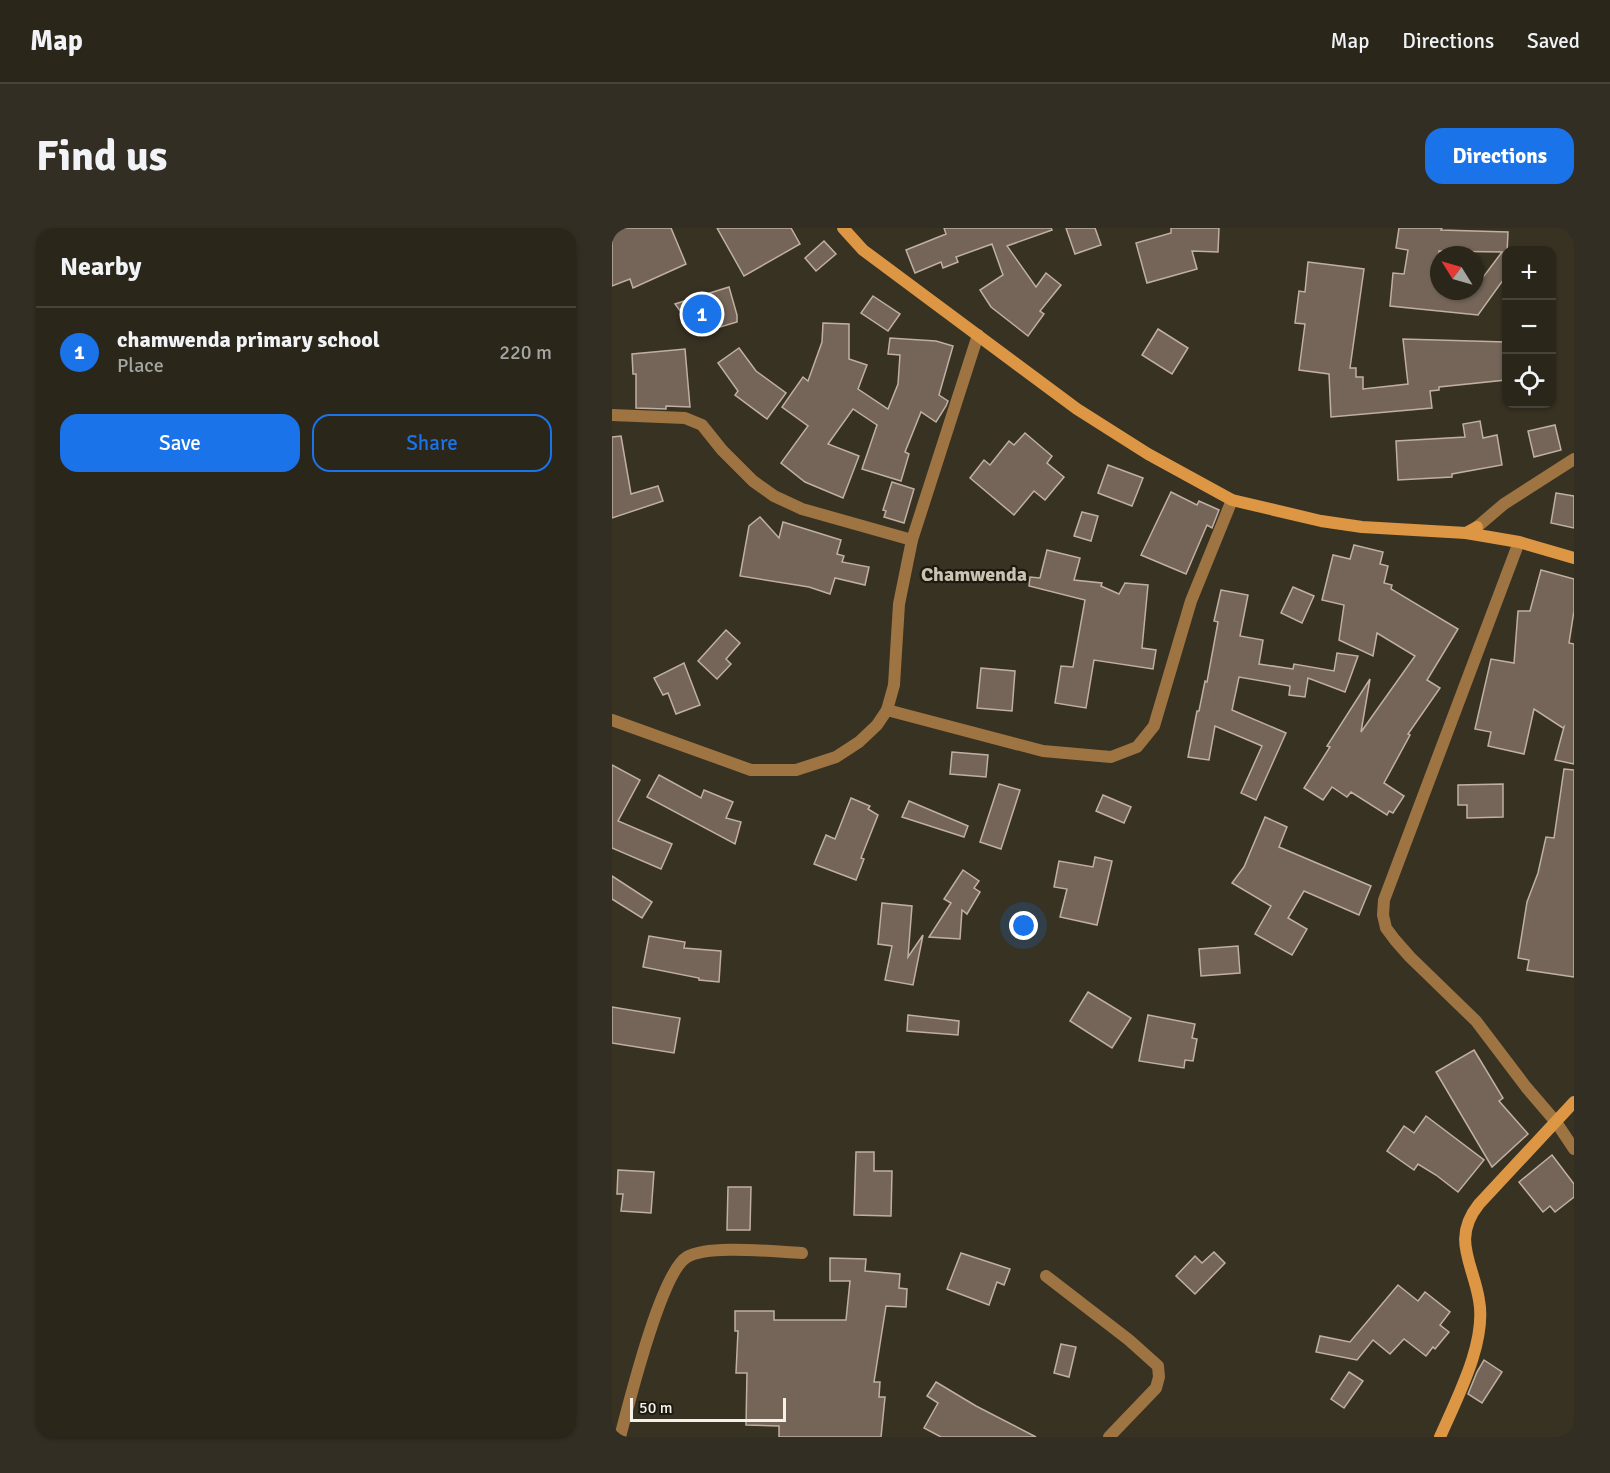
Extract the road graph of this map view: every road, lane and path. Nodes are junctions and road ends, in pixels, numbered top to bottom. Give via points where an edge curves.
1 (843, 228) edge
2 (978, 335) junction
3 (612, 416) edge
4 (1574, 459) edge
5 (1232, 500) junction
6 (1472, 530) junction
7 (912, 540) junction
8 (1519, 542) junction
9 (1574, 558) edge
10 (887, 710) junction
11 (612, 720) edge
12 (1574, 1102) edge
13 (1556, 1122) junction
14 (1574, 1149) edge
15 (802, 1253) dead end
16 (1046, 1276) dead end
17 (620, 1437) edge
18 (1109, 1437) edge
19 (1440, 1437) edge

1 - 2 street via 863,250
2 - 5 street via 1077,409
2 - 7 street
3 - 7 street via 694,421 753,481 774,496 802,509
4 - 6 street via 1504,504
5 - 6 street via 1362,527
5 - 10 street via 1191,602 1154,726 1137,747 1111,756 1043,751
6 - 8 street
7 - 10 street via 898,604 894,685
8 - 9 street
8 - 13 street via 1384,900 1383,915 1386,928 1402,948 1476,1021
10 - 11 street via 859,742 836,756 796,770 752,770
12 - 13 street
13 - 14 street
13 - 19 street via 1479,1204 1465,1226 1480,1323 1475,1349
15 - 17 street via 707,1250 687,1257 666,1287
16 - 18 street via 1158,1366 1156,1388

